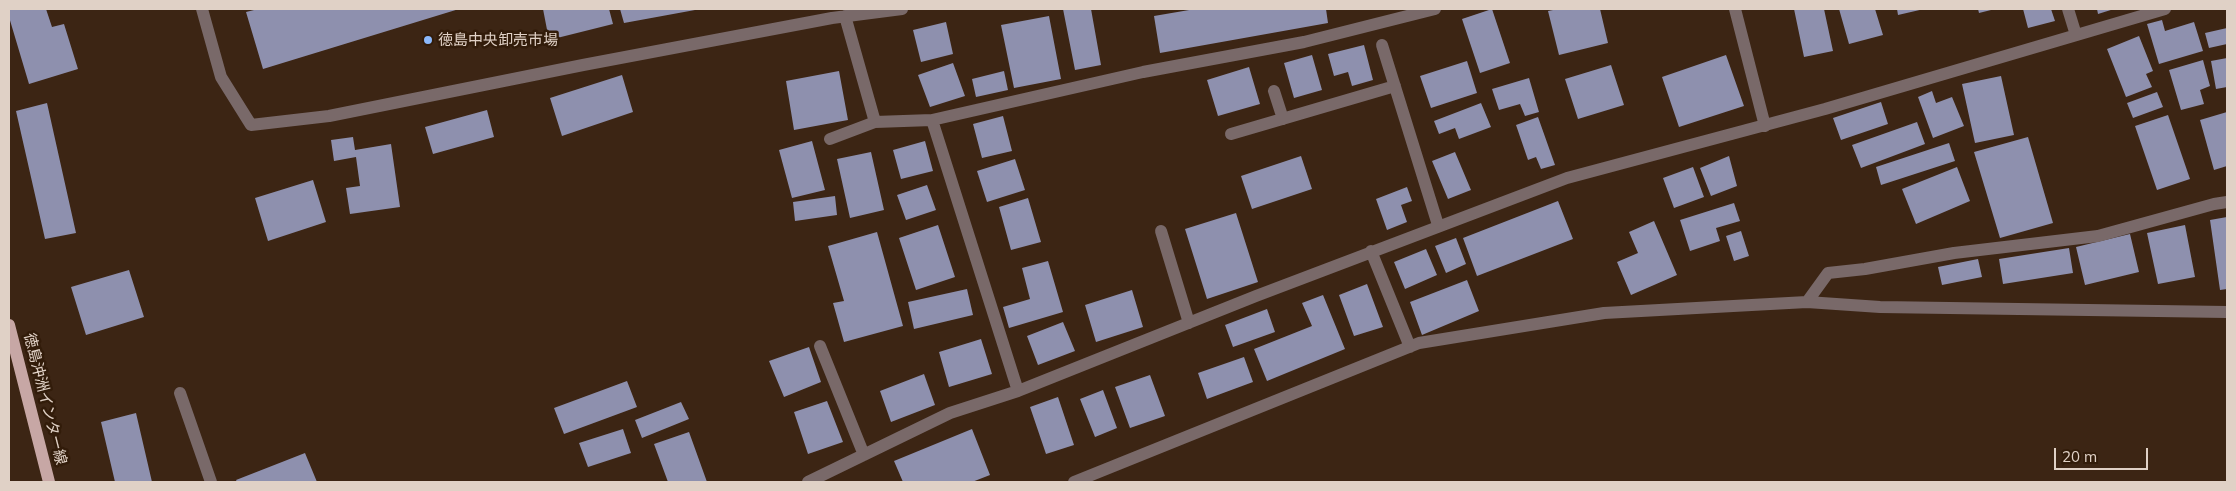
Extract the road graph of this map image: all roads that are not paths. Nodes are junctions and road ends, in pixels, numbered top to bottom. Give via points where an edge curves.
1 (202, 9) edge
2 (902, 9) edge
3 (1435, 9) edge
4 (1735, 9) edge
5 (2068, 9) edge
6 (2165, 9) edge
7 (844, 16) junction
8 (2076, 35) junction
9 (1382, 45) dead end
10 (1395, 86) junction
11 (1274, 91) dead end
12 (1283, 119) junction
13 (932, 120) junction
14 (875, 122) junction
15 (1764, 126) junction
16 (1231, 134) dead end
17 (830, 139) dead end
18 (2227, 202) edge
19 (1438, 225) junction
20 (1160, 231) dead end
21 (1371, 251) junction
22 (1807, 302) junction
23 (2227, 312) edge
24 (1190, 323) junction
25 (9, 325) edge
26 (820, 346) dead end
27 (1410, 347) junction
28 (1018, 391) junction
29 (180, 393) dead end
30 (864, 455) junction
31 (49, 482) edge
32 (210, 482) edge
33 (808, 482) edge
34 (1074, 482) edge

1 - 7 street via 221,77 251,125 329,116
2 - 7 street
3 - 13 street via 1304,42 1143,72
4 - 15 street
5 - 8 street
6 - 8 street
7 - 14 street
8 - 15 street
9 - 10 street
10 - 12 street
10 - 19 street
11 - 12 street
12 - 16 street
13 - 14 street
13 - 28 street
14 - 17 street
15 - 19 street via 1567,178
18 - 22 street via 2098,236 1954,253 1828,273
19 - 21 street
20 - 24 street
21 - 24 street
21 - 27 street
22 - 23 street via 1880,308
22 - 27 street via 1604,313
24 - 28 street
25 - 31 main road, 徳島沖洲インター線
26 - 30 street
27 - 34 street
28 - 30 street via 950,413
29 - 32 street
30 - 33 street

